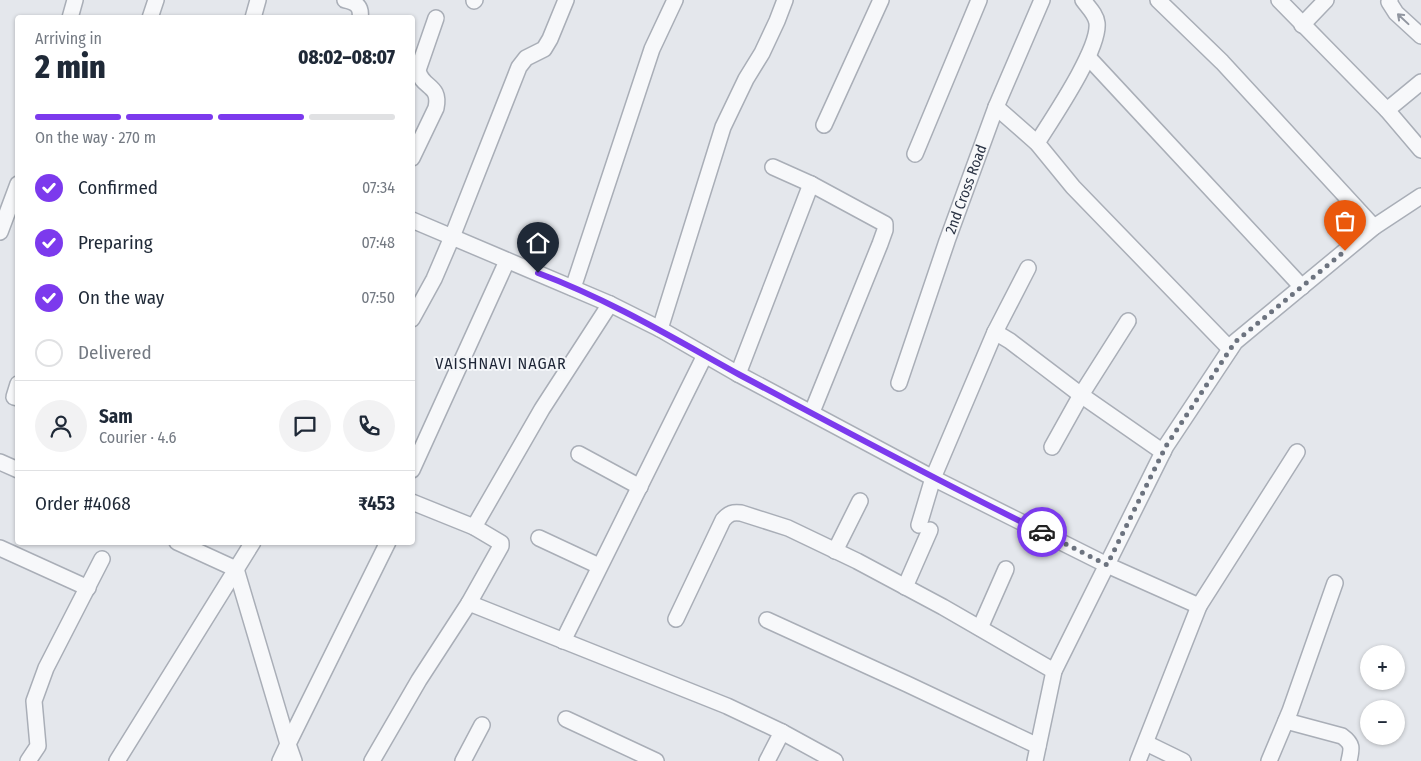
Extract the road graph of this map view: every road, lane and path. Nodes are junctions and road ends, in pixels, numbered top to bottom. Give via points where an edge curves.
1 (75, 0) edge
2 (156, 0) edge
3 (258, 0) edge
4 (345, 0) edge
5 (566, 0) edge
6 (675, 0) edge
7 (785, 0) edge
8 (881, 0) edge
9 (979, 0) edge
10 (1042, 0) edge
11 (1083, 0) edge
12 (1158, 0) edge
13 (1279, 0) edge
14 (1326, 0) edge
15 (1390, 0) edge
16 (71, 15) edge
17 (151, 15) edge
18 (254, 15) edge
19 (360, 15) edge
20 (436, 18) dead end
21 (1302, 25) junction
22 (1421, 36) edge
23 (1088, 57) junction
24 (1421, 82) edge
25 (996, 107) junction
26 (1387, 110) junction
27 (824, 125) dead end
28 (1038, 144) junction
29 (1421, 150) edge
30 (415, 152) edge
31 (915, 154) dead end
32 (773, 167) dead end
33 (811, 184) junction
34 (15, 193) edge
35 (1421, 196) edge
36 (8, 213) edge
37 (415, 221) edge
38 (1374, 227) junction
39 (0, 232) edge
40 (452, 237) junction
41 (508, 261) junction
42 (1028, 268) dead end
43 (1302, 287) junction
44 (573, 288) junction
45 (610, 304) junction
46 (415, 314) edge
47 (1128, 321) dead end
48 (660, 330) junction
49 (996, 332) junction
50 (1230, 349) junction
51 (705, 355) junction
52 (738, 374) junction
53 (899, 383) dead end
54 (1081, 395) junction
55 (812, 412) junction
56 (1052, 447) dead end
57 (1162, 452) junction
58 (1297, 452) dead end
59 (579, 454) dead end
60 (0, 462) edge
61 (415, 463) edge
62 (15, 469) edge
63 (933, 478) junction
64 (640, 487) junction
65 (860, 501) dead end
66 (415, 503) edge
67 (474, 527) junction
68 (539, 538) dead end
69 (184, 545) edge
70 (251, 545) edge
71 (387, 545) edge
72 (0, 548) edge
73 (835, 550) junction
74 (102, 559) dead end
75 (1107, 565) junction
76 (599, 566) junction
77 (236, 569) junction
78 (1006, 569) dead end
79 (1335, 583) dead end
80 (905, 587) junction
81 (88, 588) junction
82 (469, 603) junction
83 (1199, 606) junction
84 (676, 619) dead end
85 (767, 620) dead end
86 (980, 628) junction
87 (563, 642) junction
88 (1054, 671) junction
89 (566, 719) dead end
90 (1286, 721) junction
91 (482, 725) dead end
92 (782, 732) junction
93 (1146, 743) junction
94 (288, 744) junction
95 (1036, 754) edge
96 (28, 761) edge
97 (117, 761) edge
98 (280, 761) edge
99 (294, 761) edge
100 (372, 761) edge
101 (463, 761) edge
102 (656, 761) edge
103 (767, 761) edge
104 (835, 761) edge
105 (1138, 761) edge
106 (1183, 761) edge
107 (1269, 761) edge
108 (1349, 761) edge

1 - 16 street
2 - 17 street
3 - 18 street
4 - 19 street via 358,5
5 - 40 street via 544,49 526,58 519,67
6 - 44 street via 652,49
7 - 48 street via 762,53 723,127
8 - 27 street
9 - 31 street
10 - 25 street, 2nd Cross Road
11 - 23 street via 1097,23
12 - 38 street via 1222,62
13 - 21 street
14 - 21 street
22 -> 15 street via 1396,13
20 - 30 street via 418,70 422,80 436,91 438,98
21 - 26 street
23 - 28 street
23 - 43 street
24 - 26 street
25 - 28 street
25 - 53 street, 2nd Cross Road
26 - 29 street
28 - 50 street via 1073,186
32 - 33 street
33 - 52 street
33 - 55 street via 885,224
34 - 36 street
35 - 38 street
36 - 39 street
37 - 40 street
38 - 43 street
40 - 41 street
40 - 46 street
41 - 44 street
41 - 61 street
42 - 49 street
43 - 50 street
44 - 45 street
45 - 48 street
45 - 67 street via 542,409
47 - 54 street
48 - 51 street
49 - 54 street
49 - 63 street
50 - 57 street
51 - 52 street
51 - 64 street
52 - 55 street
54 - 56 street
54 - 57 street
55 - 63 street
57 - 75 street
58 - 83 street
59 - 64 street
60 - 62 street
63 - 75 street
63 - 80 street via 925,528
64 - 76 street
65 - 73 street
66 - 67 street
67 - 82 street via 498,540 501,546
68 - 76 street
69 - 77 street
70 - 77 street
71 - 94 street
72 - 81 street
73 - 80 street
73 - 84 street via 788,528 742,513 728,514
74 - 81 street
75 - 83 street
75 - 88 street
76 - 87 street
77 - 94 street
77 - 97 street
78 - 86 street
79 - 90 street
80 - 86 street
81 - 96 street via 46,668 34,701 38,746
82 - 87 street
82 - 100 street
83 - 93 street
85 - 95 street
86 - 88 street
87 - 92 street via 727,706
88 - 95 street
89 - 102 street
90 - 107 street
90 - 108 street via 1342,736 1351,746
91 - 101 street
92 - 103 street
92 - 104 street
93 - 105 street
93 - 106 street
94 - 98 street
94 - 99 street

